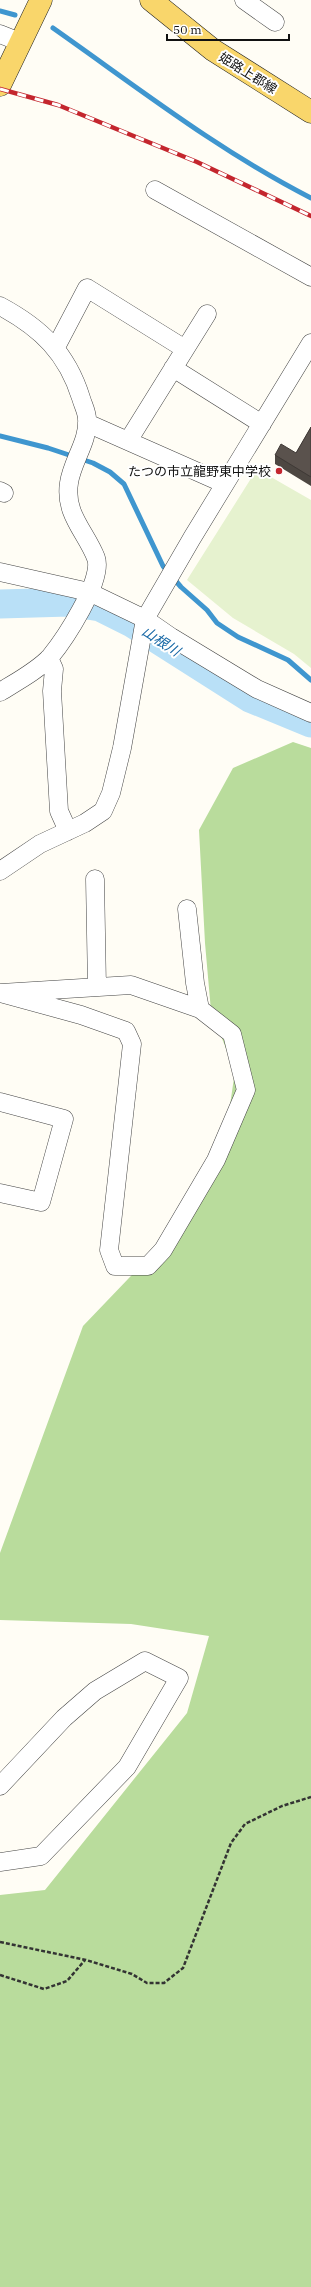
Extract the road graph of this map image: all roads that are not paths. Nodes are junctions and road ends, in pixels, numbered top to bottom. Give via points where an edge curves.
1 (151, 0) edge
2 (244, 0) edge
3 (39, 1) edge
4 (275, 22) dead end
5 (0, 34) edge
6 (20, 42) junction
7 (0, 85) edge
8 (311, 112) edge
9 (155, 190) dead end
10 (311, 277) edge
11 (0, 306) edge
12 (207, 314) dead end
13 (311, 342) edge
14 (56, 347) junction
15 (186, 349) junction
16 (173, 368) junction
17 (87, 423) junction
18 (262, 424) junction
19 (128, 441) junction
20 (225, 484) junction
21 (0, 572) edge
22 (85, 601) junction
23 (145, 619) junction
24 (49, 658) junction
25 (0, 692) edge
26 (311, 713) edge
27 (68, 831) junction
28 (0, 871) edge
29 (95, 879) dead end
30 (187, 909) dead end
31 (97, 988) junction
32 (1, 993) edge
33 (200, 1009) junction
34 (0, 1102) edge
35 (0, 1193) edge
36 (2, 1779) edge
37 (0, 1862) edge

1 - 8 main road, 姫路上郡線 via 213,50
2 - 4 street
3 - 6 main road
5 - 6 street
6 - 7 main road
9 - 10 street
11 - 14 street via 23,318
12 - 15 street
13 - 18 street
14 - 15 street via 87,288
14 - 17 street via 76,383 88,419
15 - 16 street
16 - 18 street
16 - 19 street
17 - 19 street
17 - 22 street via 82,447 69,482 71,510 97,559 96,580
18 - 20 street
19 - 20 street
20 - 23 street
21 - 22 street
22 - 23 street
22 - 24 street
23 - 26 street via 257,689
23 - 27 street via 142,645 111,793 104,811
24 - 25 street
24 - 27 street via 54,669 52,691 59,811
27 - 28 street via 40,844
29 - 31 street
30 - 33 street
31 - 32 street
31 - 33 street via 132,986
32 - 33 street via 81,1015 126,1032 132,1044 109,1250 115,1266 148,1266 163,1250 216,1160 246,1090 232,1034
34 - 35 street via 64,1119 40,1202
36 - 37 street via 95,1691 145,1661 179,1678 127,1767 41,1856

